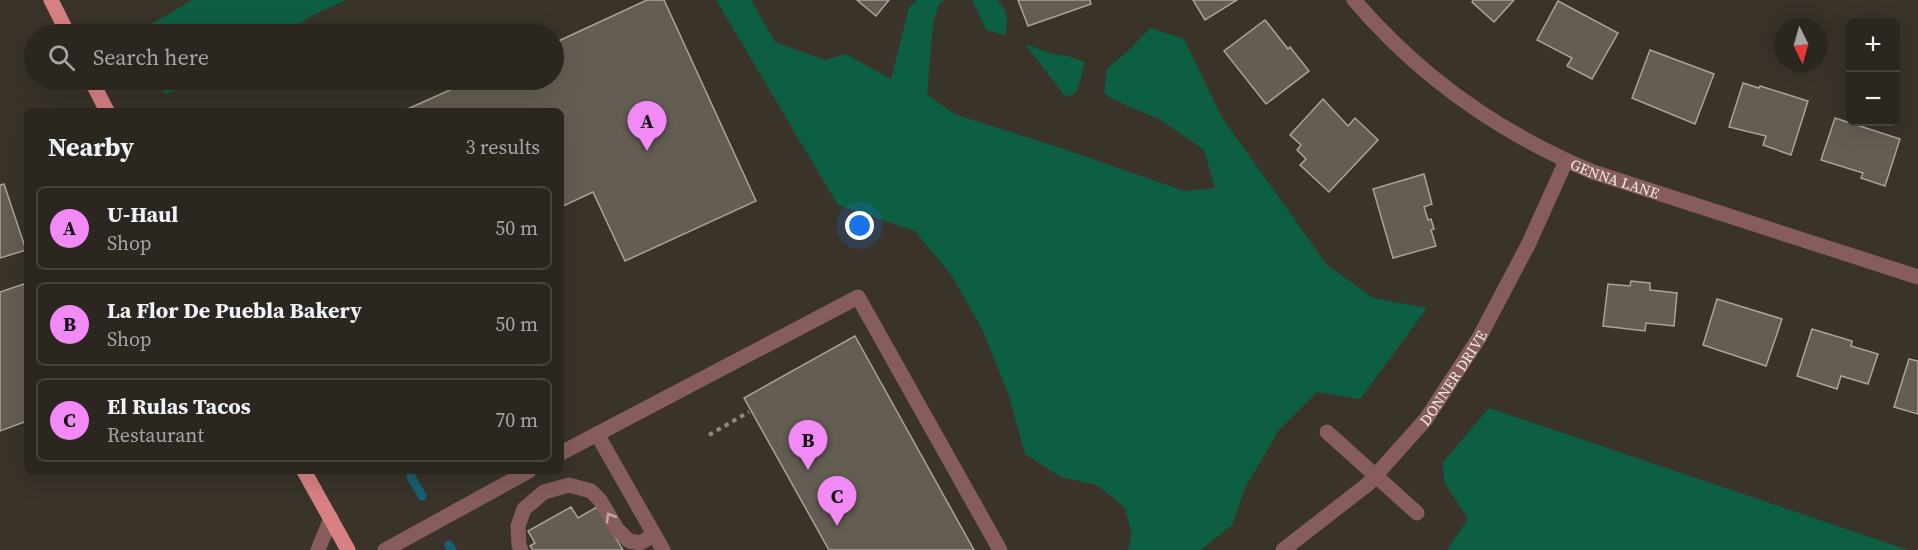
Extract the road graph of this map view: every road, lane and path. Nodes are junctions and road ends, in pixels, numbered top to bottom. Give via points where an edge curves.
1 (51, 0) edge
2 (1354, 0) edge
3 (63, 24) edge
4 (96, 90) edge
5 (105, 108) edge
6 (1566, 161) junction
7 (1918, 277) edge
8 (749, 412) dead end
9 (1326, 432) dead end
10 (597, 434) junction
11 (709, 435) dead end
12 (564, 451) edge
13 (306, 474) edge
14 (524, 474) edge
15 (1376, 476) junction
16 (1418, 513) dead end
17 (331, 518) junction
18 (654, 534) junction
19 (318, 550) edge
20 (348, 550) edge
21 (385, 550) edge
22 (521, 550) edge
23 (663, 550) edge
24 (1000, 550) edge
25 (1283, 550) edge

1 - 3 main road
2 - 6 street, GENNA LANE via 1397,47 1457,97 1511,133
4 - 5 main road
6 - 7 street, GENNA LANE
6 - 15 street, DONNER DRIVE via 1479,338 1426,419
8 - 11 path
9 - 15 street
10 - 12 street
10 - 18 street
10 - 24 street via 858,297
13 - 17 main road
14 - 21 street
15 - 16 street
15 - 25 street, DONNER DRIVE
17 - 19 street
17 - 20 main road
18 -> 22 street via 640,543 629,541 591,491 569,485 544,492 524,509 518,526
18 - 23 street

